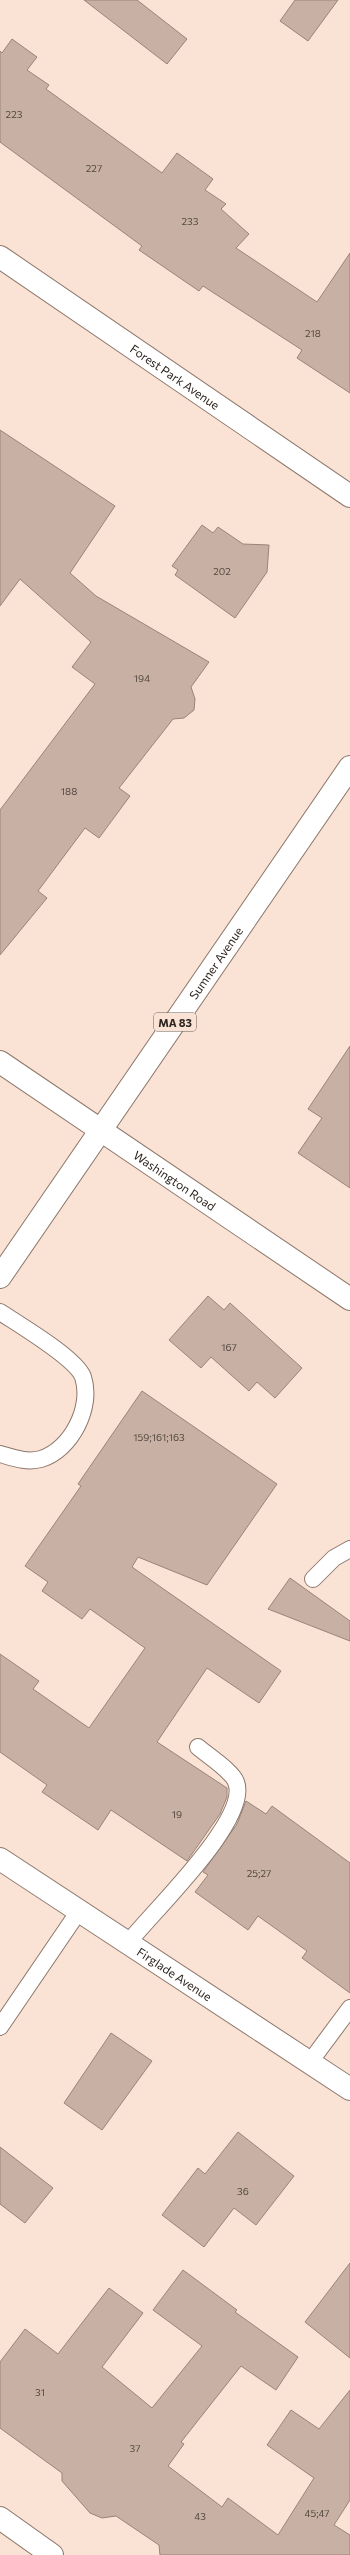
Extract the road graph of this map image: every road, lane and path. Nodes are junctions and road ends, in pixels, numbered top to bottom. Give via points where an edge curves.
1 (0, 257) edge
2 (350, 496) edge
3 (350, 767) edge
4 (0, 1062) edge
5 (101, 1130) junction
6 (0, 1277) edge
7 (350, 1299) edge
8 (0, 1312) edge
9 (0, 1454) edge
10 (350, 1549) edge
11 (314, 1579) dead end
12 (198, 1747) dead end
13 (0, 1859) edge
14 (79, 1911) junction
15 (128, 1943) junction
16 (350, 2008) edge
17 (0, 2027) edge
18 (310, 2062) junction
19 (350, 2089) edge
20 (0, 2518) edge
21 (52, 2555) edge

1 - 2 street, Forest Park Avenue
3 - 5 street, Sumner Avenue / MA 83
4 - 5 street, Washington Road
5 - 6 street, Sumner Avenue / MA 83
5 - 7 street, Washington Road
8 - 9 lane via 71,1361 83,1376 85,1392 84,1409 62,1448 42,1459 23,1461
10 - 11 lane via 334,1558
12 - 15 lane via 236,1781 239,1796 230,1819 194,1868
13 - 14 street, Firglade Avenue
14 - 15 street, Firglade Avenue
14 - 17 lane
15 - 18 street, Firglade Avenue
16 - 18 lane
18 - 19 street, Firglade Avenue
20 - 21 street

